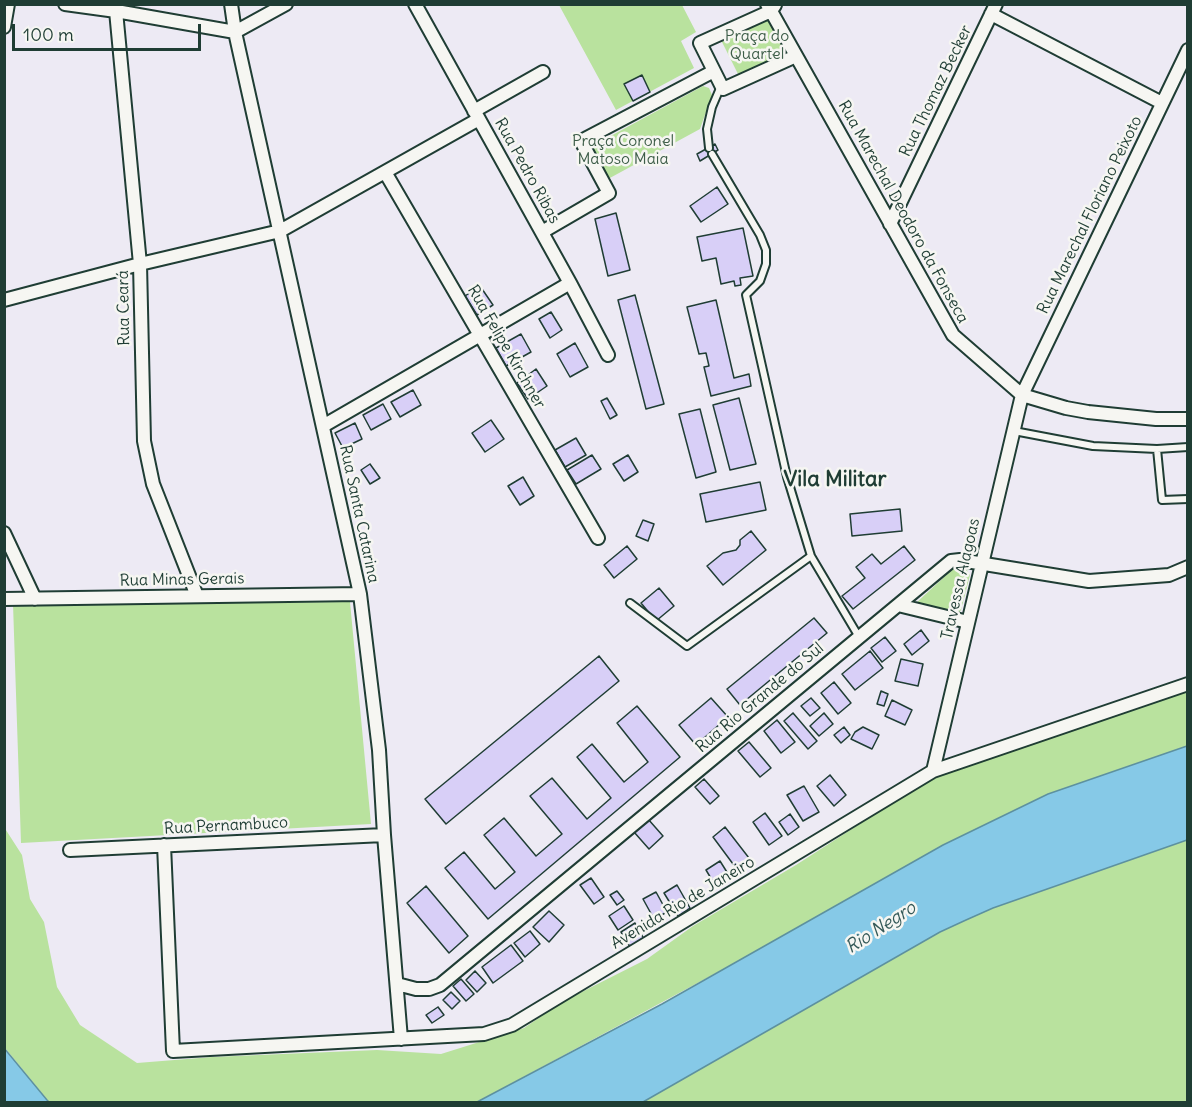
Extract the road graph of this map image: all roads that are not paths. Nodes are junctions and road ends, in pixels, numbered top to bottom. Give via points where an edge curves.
1 (8, 4) edge
2 (65, 4) edge
3 (231, 4) edge
4 (286, 4) edge
5 (415, 4) edge
6 (771, 7) edge
7 (993, 9) edge
8 (116, 11) junction
9 (4, 27) edge
10 (235, 32) junction
11 (1188, 50) edge
12 (796, 56) junction
13 (714, 70) junction
14 (543, 72) dead end
15 (721, 85) junction
16 (1162, 103) junction
17 (477, 115) junction
18 (385, 172) junction
19 (890, 224) junction
20 (280, 231) junction
21 (542, 232) junction
22 (140, 264) junction
23 (570, 283) junction
24 (4, 300) edge
25 (480, 335) junction
26 (608, 355) dead end
27 (1022, 396) junction
28 (1188, 419) edge
29 (323, 426) junction
30 (1013, 431) junction
31 (1188, 447) edge
32 (1157, 449) junction
33 (1188, 499) edge
34 (4, 533) edge
35 (598, 538) dead end
36 (811, 556) junction
37 (982, 564) junction
38 (1188, 567) edge
39 (360, 594) junction
40 (197, 596) junction
41 (4, 599) edge
42 (35, 599) junction
43 (630, 603) dead end
44 (898, 605) junction
45 (968, 622) junction
46 (860, 637) junction
47 (1188, 684) edge
48 (933, 771) junction
49 (384, 835) junction
50 (164, 845) junction
51 (70, 850) dead end
52 (398, 984) junction
53 (401, 1039) junction

1 - 9 street
2 - 8 street
3 - 10 street, Rua Santa Catarina
4 - 10 street
5 - 17 street, Rua Pedro Ribas
6 - 12 street, Rua Marechal Deodoro da Fonseca
6 - 13 street via 701,41
7 - 16 street
7 - 19 street, Rua Thomaz Becker
8 - 10 street
8 - 22 street, Rua Ceará
10 - 20 street, Rua Santa Catarina
11 - 16 street, Rua Marechal Floriano Peixoto
12 - 15 street via 724,89
12 - 19 street, Rua Marechal Deodoro da Fonseca
13 - 15 street
13 - 21 street via 581,141 609,193
14 - 17 street
15 - 36 lane via 707,129 710,151 765,250 766,264 760,281 746,295 787,477
16 - 27 street, Rua Marechal Floriano Peixoto
17 - 18 street
17 - 21 street, Rua Pedro Ribas
18 - 20 street
18 - 25 street, Rua Felipe Kirchner
19 - 27 street, Rua Marechal Deodoro da Fonseca via 953,335
20 - 22 street
20 - 29 street, Rua Santa Catarina
21 - 23 street, Rua Pedro Ribas
22 - 24 street
22 - 40 street, Rua Ceará via 147,464
23 - 25 street
23 - 26 street, Rua Pedro Ribas
25 - 29 street
25 - 35 street, Rua Felipe Kirchner
27 - 28 street, Rua Marechal Deodoro da Fonseca via 1088,412
27 - 30 street, Travessa Alagoas
29 - 39 street, Rua Santa Catarina
30 - 32 lane via 1094,446
30 - 37 street, Travessa Alagoas
31 - 32 lane
32 - 33 lane via 1162,500
34 - 42 street
36 - 43 lane via 687,646
36 - 46 lane
37 - 38 street, Rua Rio Grande do Sul via 1089,581 1169,575
37 - 44 street, Rua Rio Grande do Sul via 951,561
37 - 45 street, Travessa Alagoas
39 - 40 street, Rua Minas Gerais
39 - 49 street, Rua Santa Catarina via 379,750
40 - 42 street, Rua Minas Gerais
41 - 42 street, Rua Minas Gerais
44 - 45 street
44 - 46 street, Rua Rio Grande do Sul
45 - 48 street, Travessa Alagoas
46 - 52 street, Rua Rio Grande do Sul via 440,985 416,989
47 - 48 street, Avenida Rio de Janeiro
48 - 53 street, Avenida Rio de Janeiro via 512,1025 484,1034
49 - 50 street, Rua Pernambuco
49 - 52 street, Rua Santa Catarina
50 - 51 street, Rua Pernambuco
50 - 53 street, Avenida Rio de Janeiro via 173,1051
52 - 53 street, Rua Santa Catarina

